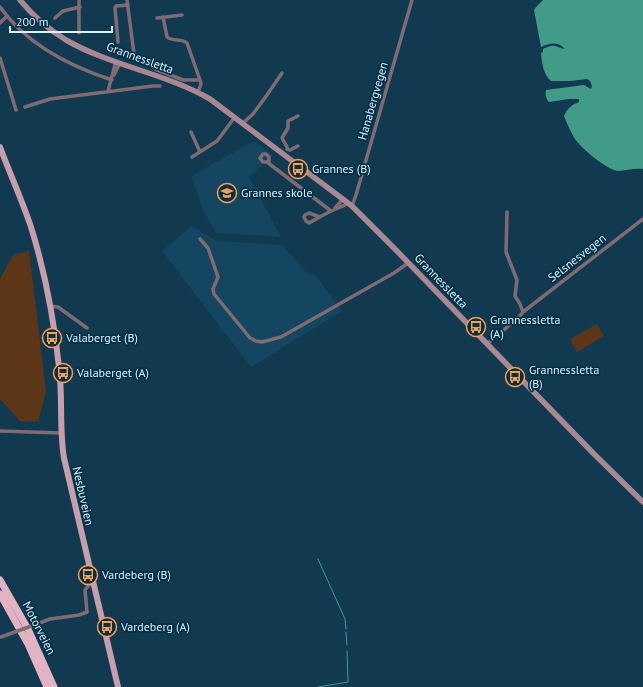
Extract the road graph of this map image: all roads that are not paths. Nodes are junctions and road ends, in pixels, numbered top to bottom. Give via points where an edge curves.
1 (20, 0) edge
2 (79, 0) edge
3 (127, 0) edge
4 (412, 0) edge
5 (128, 5) junction
6 (0, 7) edge
7 (80, 7) junction
8 (182, 15) dead end
9 (7, 16) junction
10 (163, 17) junction
11 (55, 18) dead end
12 (157, 18) dead end
13 (0, 23) edge
14 (79, 34) dead end
15 (118, 42) dead end
16 (134, 54) dead end
17 (0, 58) edge
18 (118, 62) junction
19 (155, 69) dead end
20 (282, 73) dead end
21 (112, 80) junction
22 (200, 80) junction
23 (160, 86) dead end
24 (108, 91) junction
25 (198, 92) junction
26 (26, 107) dead end
27 (16, 110) dead end
28 (298, 116) dead end
29 (235, 117) junction
30 (243, 123) junction
31 (191, 132) dead end
32 (298, 146) dead end
33 (0, 147) edge
34 (285, 151) junction
35 (200, 152) junction
36 (192, 157) dead end
37 (267, 162) dead end
38 (342, 199) junction
39 (350, 205) junction
40 (333, 210) junction
41 (507, 212) dead end
42 (320, 217) dead end
43 (643, 219) edge
44 (200, 239) dead end
45 (408, 263) junction
46 (50, 306) junction
47 (522, 312) junction
48 (86, 328) dead end
49 (487, 344) junction
50 (0, 431) edge
51 (61, 433) junction
52 (643, 502) edge
53 (0, 580) edge
54 (93, 584) junction
55 (0, 594) edge
56 (1, 637) edge
57 (46, 687) edge
58 (54, 687) edge
59 (118, 687) edge

1 - 18 main road, Grannessletta via 41,22 66,40
2 - 7 street
3 - 5 street
4 - 39 street, Hanabergvegen via 356,195
5 - 15 street via 115,8
5 - 16 street
6 - 9 street
7 - 11 street via 63,11
7 - 14 street
8 - 10 street
9 - 13 street
9 - 21 street via 30,38 58,58
10 - 12 street
10 - 22 street, Grannessletta via 167,37 184,40 187,43
17 - 27 street
18 - 21 street
18 - 25 main road, Grannessletta
19 - 22 street, Grannessletta via 183,80
20 - 30 street
21 - 24 street
22 - 25 street, Grannessletta
23 - 24 street
24 - 26 street via 50,99
25 - 29 main road, Grannessletta
28 - 34 street via 288,120 288,128 282,136 282,141 287,147
29 - 30 main road, Grannessletta
29 - 35 street via 218,141
30 - 34 main road, Grannessletta
31 - 35 street
32 - 34 street
33 - 46 main road, Nesbuveien via 30,226
34 - 38 main road, Grannessletta
35 - 36 street
37 - 40 street
38 - 39 main road, Grannessletta
38 - 40 street
39 - 40 street
39 - 45 main road, Grannessletta
40 - 42 street
41 - 47 street via 505,247 517,280 515,296
43 - 47 street, Selsnesvegen
44 - 45 street via 208,248 218,277 214,294 250,338 256,341 269,341 281,337
45 - 49 main road, Grannessletta
46 - 48 street via 58,307
46 - 51 main road, Nesbuveien via 60,369
47 - 49 street, Selsnesvegen
49 - 52 main road, Grannessletta
50 - 51 street
51 - 54 main road, Nesbuveien via 68,480
53 - 58 highway, Motorveien via 27,626
54 - 56 street, bridge via 85,590 87,612 50,619
54 - 59 main road, Nesbuveien
55 - 57 highway, Motorveien via 28,644

